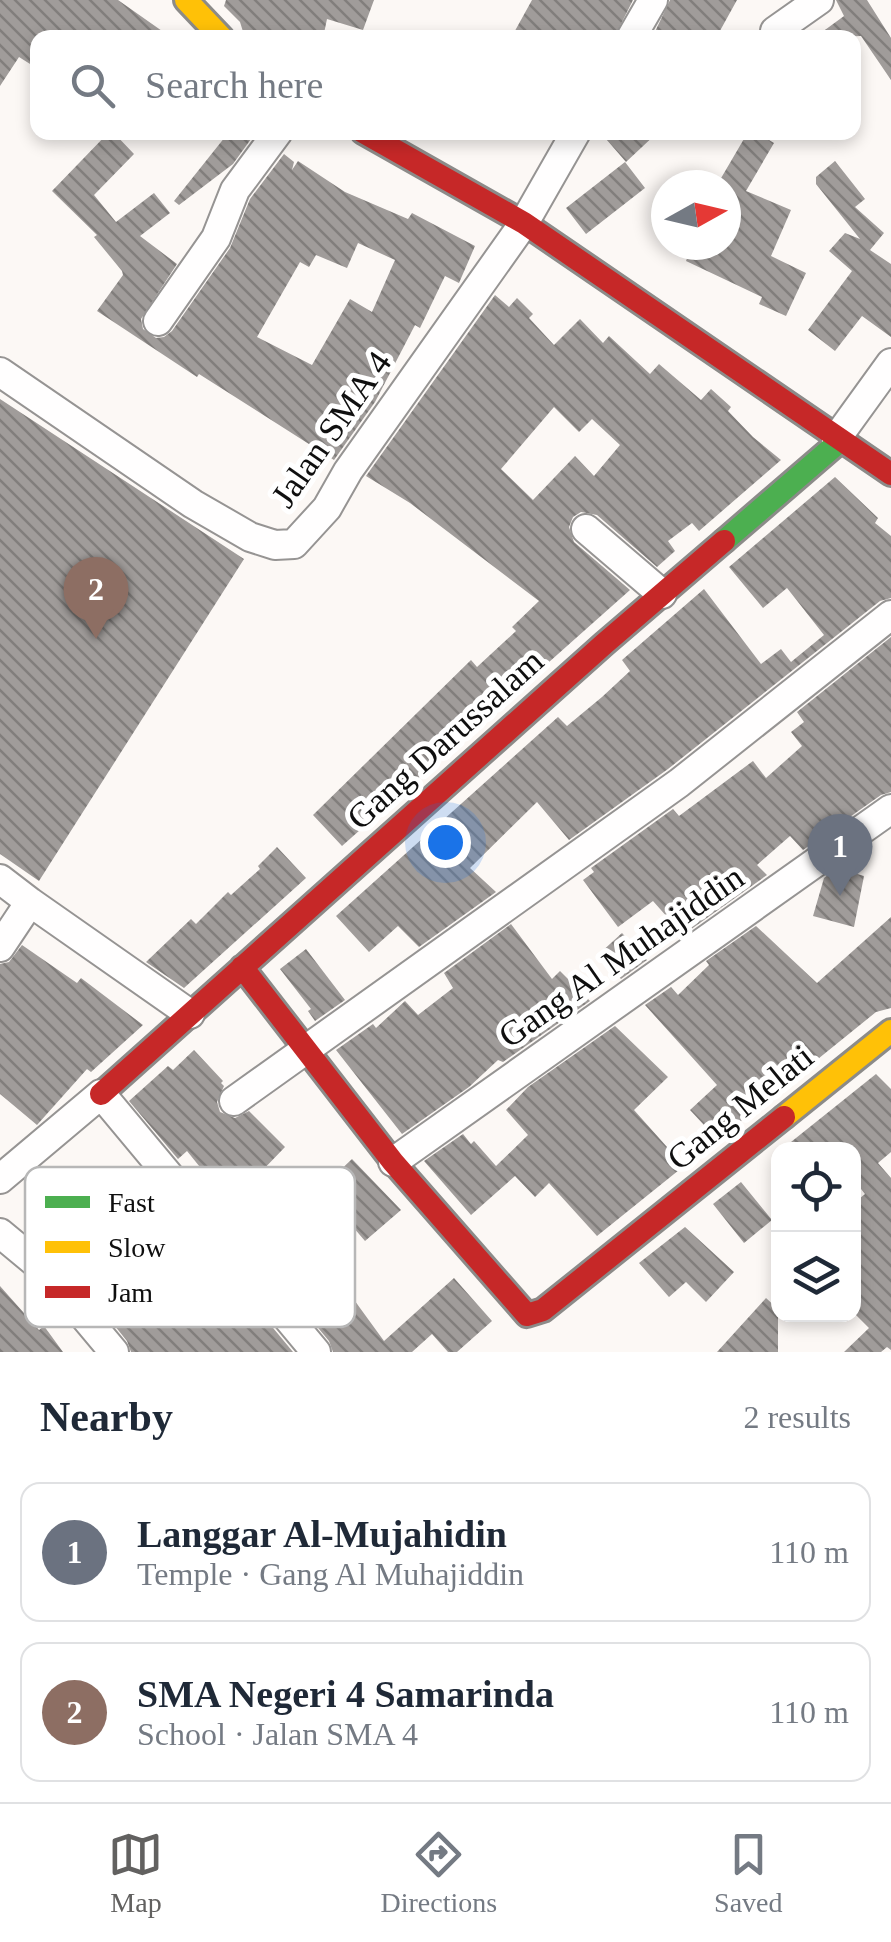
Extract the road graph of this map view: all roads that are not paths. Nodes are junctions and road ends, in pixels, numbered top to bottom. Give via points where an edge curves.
1 (652, 0) edge
2 (819, 0) edge
3 (189, 1) edge
4 (215, 30) edge
5 (635, 30) edge
6 (774, 30) dead end
7 (272, 140) edge
8 (377, 140) edge
9 (571, 140) edge
10 (524, 222) junction
11 (158, 321) dead end
12 (891, 364) edge
13 (0, 372) edge
14 (838, 440) junction
15 (891, 474) edge
16 (586, 529) dead end
17 (662, 594) junction
18 (891, 616) edge
19 (891, 809) edge
20 (0, 879) edge
21 (30, 902) junction
22 (0, 946) edge
23 (242, 967) junction
24 (190, 1014) junction
25 (891, 1031) edge
26 (305, 1048) junction
27 (101, 1094) junction
28 (234, 1101) dead end
29 (393, 1162) junction
30 (161, 1167) edge
31 (0, 1179) edge
32 (0, 1232) edge
33 (25, 1253) edge
34 (93, 1327) edge
35 (295, 1327) edge
36 (114, 1352) edge
37 (316, 1352) edge

1 - 5 street
2 - 6 street
3 - 4 street
7 - 11 street via 234,190 216,238
8 - 10 street
9 - 10 street
10 - 13 street, Jalan SMA 4 via 327,508 286,546 250,537 193,504
10 - 14 street
12 - 14 street
14 - 15 street
14 - 17 street, Gang Darussalam
16 - 17 street
17 - 23 street, Gang Darussalam
18 - 26 street via 680,784
19 - 29 street, Gang Al Muhajiddin
20 - 21 street
21 - 22 street
21 - 24 street
23 - 24 street, Gang Darussalam
23 - 26 street
24 - 27 street, Gang Darussalam
25 - 29 street, Gang Melati via 539,1313 528,1315
26 - 28 street
26 - 29 street
27 - 30 street
27 - 31 street
32 - 33 street
34 - 36 street
35 - 37 street

